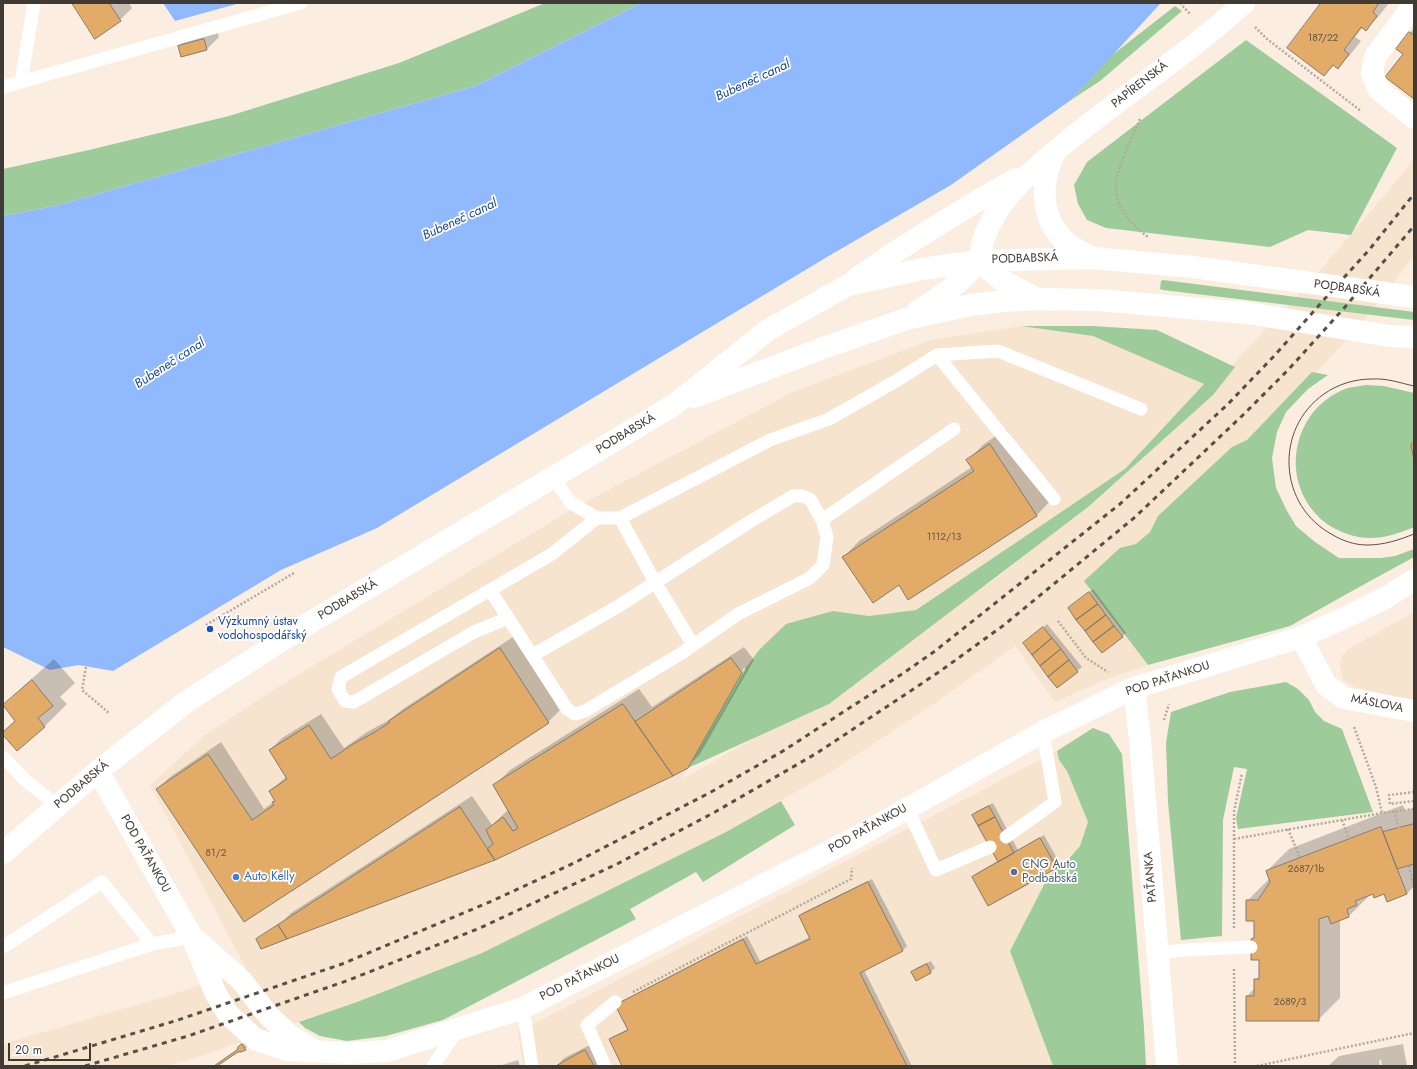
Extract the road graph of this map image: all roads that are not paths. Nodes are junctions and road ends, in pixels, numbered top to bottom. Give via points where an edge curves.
1 (34, 3) edge
2 (301, 3) edge
3 (1414, 4) edge
4 (1240, 6) edge
5 (21, 82) junction
6 (3, 87) edge
7 (1414, 118) edge
8 (1055, 152) junction
9 (1037, 168) junction
10 (1092, 258) junction
11 (978, 261) junction
12 (848, 285) junction
13 (1414, 297) edge
14 (1037, 299) junction
15 (906, 319) junction
16 (1414, 337) edge
17 (937, 355) junction
18 (674, 405) junction
19 (1141, 410) dead end
20 (954, 429) dead end
21 (553, 477) junction
22 (1054, 499) dead end
23 (597, 518) junction
24 (620, 518) junction
25 (822, 520) junction
26 (1414, 580) edge
27 (655, 582) junction
28 (490, 590) junction
29 (508, 618) junction
30 (1301, 637) junction
31 (692, 645) junction
32 (533, 655) junction
33 (1134, 688) junction
34 (1414, 711) edge
35 (1044, 732) junction
36 (3, 757) edge
37 (98, 772) junction
38 (58, 806) junction
39 (907, 808) junction
40 (1006, 837) dead end
41 (990, 847) dead end
42 (3, 853) edge
43 (192, 937) junction
44 (152, 944) junction
45 (3, 947) edge
46 (1251, 947) dead end
47 (1157, 953) junction
48 (3, 993) edge
49 (614, 1002) road end
50 (523, 1008) junction
51 (458, 1028) junction
52 (316, 1051) junction
53 (433, 1066) edge
54 (532, 1066) edge
55 (605, 1066) edge
56 (1166, 1066) edge

1 - 5 lane
2 - 5 lane
3 - 7 street via 1375,57 1372,74 1379,90
4 - 8 street, PAPÍRENSKÁ via 1212,31
5 - 6 lane
8 - 9 street, PAPÍRENSKÁ
8 - 10 street via 1044,182 1048,214 1055,229 1065,241
9 - 11 street, PAPÍRENSKÁ via 995,214 983,240
9 - 12 street, PAPÍRENSKÁ via 911,241
10 - 11 street, PODBABSKÁ
10 - 13 street, PODBABSKÁ via 1193,267
11 - 12 street, PODBABSKÁ via 922,269
11 - 14 street via 1003,281
11 - 15 street via 945,293
12 - 18 street, PODBABSKÁ via 768,330
14 - 15 street, PODBABSKÁ via 971,305
14 - 16 street, PODBABSKÁ via 1098,300 1239,313 1390,336
15 - 18 street, PODBABSKÁ
17 - 19 lane via 998,351
17 - 22 lane
17 - 24 lane via 829,419 770,440
18 - 21 street, PODBABSKÁ
20 - 25 lane
21 - 23 lane via 571,503
21 - 37 street, PODBABSKÁ via 306,624 186,702
23 - 24 lane
23 - 28 lane via 552,554
24 - 27 lane
25 - 27 lane via 810,499 793,496
25 - 31 lane via 827,537 823,565 810,578 738,614
26 - 30 street, POD PAŤANKOU via 1385,598
27 - 31 lane
27 - 32 lane
28 - 29 lane
28 - 29 lane via 341,677 338,689 345,701 354,702 474,632
29 - 32 lane
30 - 33 street, POD PAŤANKOU
30 - 34 street, MÁSLOVA via 1326,685 1344,698
31 - 32 lane via 585,711 575,714 567,709
33 - 35 street, POD PAŤANKOU
33 - 47 street, PAŤANKA
35 - 39 street, POD PAŤANKOU
35 - 40 lane via 1056,802
36 - 38 lane via 25,780
37 - 38 street, PODBABSKÁ
37 - 43 street, POD PAŤANKOU
38 - 42 street, PODBABSKÁ
39 - 41 lane via 936,870
39 - 50 street, POD PAŤANKOU via 857,837
43 - 44 lane
43 - 52 street, POD PAŤANKOU via 242,981 268,1016 289,1035
43 - 52 street, POD PAŤANKOU via 216,994 228,1014 255,1040 287,1050
44 - 45 lane via 102,882
44 - 48 lane
46 - 47 lane
47 - 56 street, PAŤANKA
49 - 55 lane via 587,1025
50 - 51 street, POD PAŤANKOU
50 - 54 lane
51 - 52 street, POD PAŤANKOU via 387,1051
51 - 53 lane

